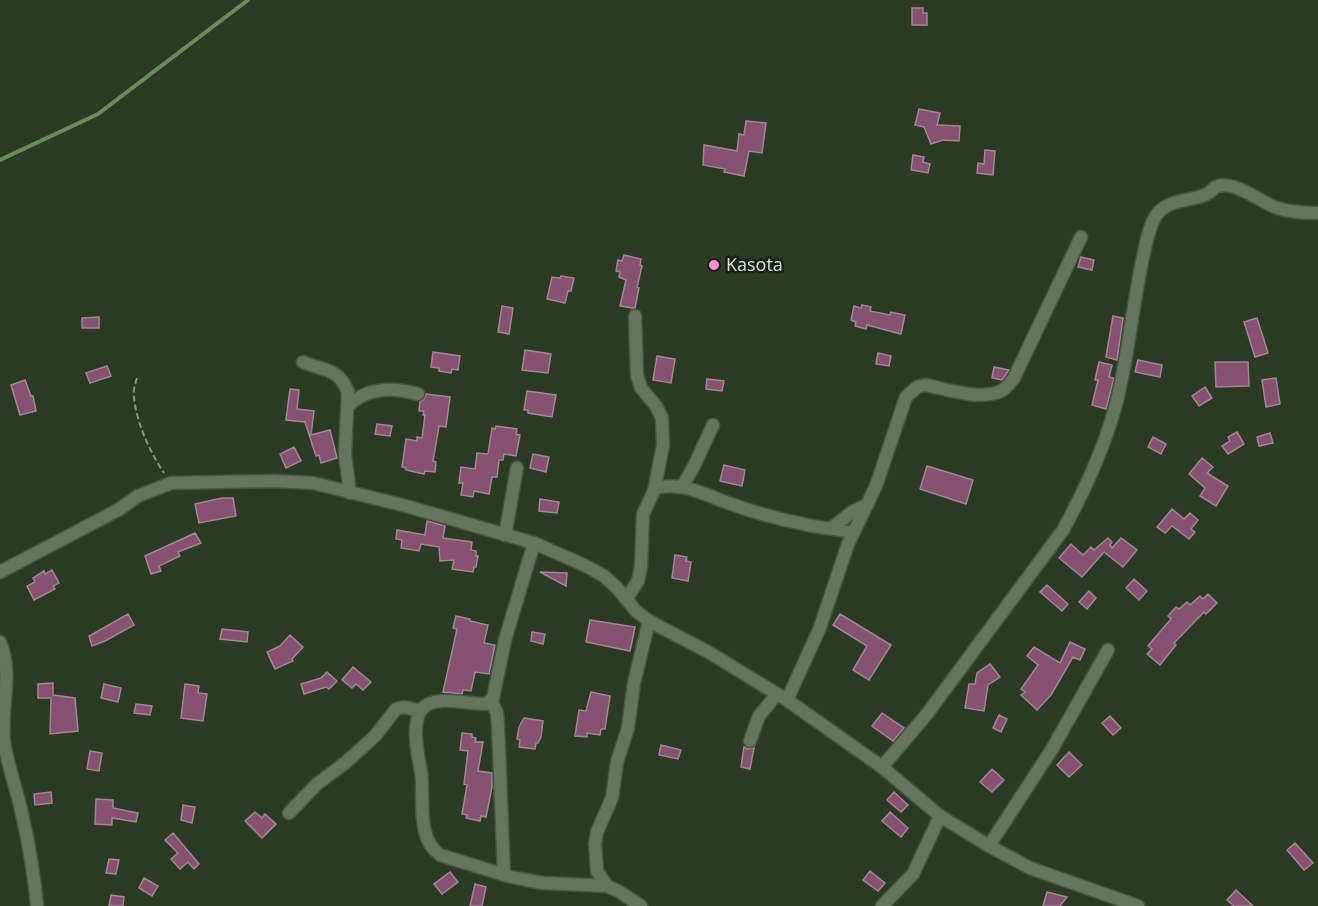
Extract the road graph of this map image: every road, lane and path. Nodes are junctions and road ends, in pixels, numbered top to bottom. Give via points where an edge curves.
1 (1318, 213) edge
2 (1082, 237) dead end
3 (635, 316) dead end
4 (303, 362) dead end
5 (137, 378) dead end
6 (418, 394) dead end
7 (348, 406) junction
8 (713, 425) dead end
9 (517, 468) dead end
10 (171, 483) junction
11 (682, 487) junction
12 (655, 488) junction
13 (350, 492) junction
14 (868, 504) junction
15 (833, 528) junction
16 (853, 533) junction
17 (505, 535) junction
18 (534, 543) junction
19 (0, 573) edge
20 (626, 599) junction
21 (648, 621) junction
22 (0, 642) edge
23 (1108, 650) dead end
24 (782, 697) junction
25 (491, 700) junction
26 (421, 711) junction
27 (750, 741) dead end
28 (882, 767) junction
29 (289, 813) dead end
30 (940, 816) junction
31 (989, 846) junction
32 (504, 875) junction
33 (607, 886) junction
34 (37, 906) edge
35 (641, 906) edge
36 (882, 906) edge
37 (1138, 906) edge

1 - 28 street via 1277,208 1245,192 1218,186 1195,198 1179,200 1157,214 1146,244 1110,427 1081,498 1063,531 927,714
2 - 14 street via 1006,388 999,393 979,395 926,385 906,397
3 - 12 street via 637,375 641,388 662,418 664,429
4 - 7 street via 339,376 348,392
5 - 10 path via 134,396 139,419
6 - 7 street via 387,388 362,395
7 - 13 street via 345,454
8 - 11 street
9 - 17 street
10 - 13 street via 294,481
10 - 19 street via 138,496
11 - 12 street
11 - 15 street via 810,526
12 - 20 street via 643,514 638,581
13 - 17 street
14 - 15 street
14 - 16 street
15 - 16 street
16 - 24 street via 819,630
17 - 18 street
18 - 20 street via 604,576
18 - 25 street
20 - 21 street
21 - 24 street
21 - 33 street via 612,798 595,844 597,870
22 - 34 street via 7,664 4,742 34,874
23 - 31 street
24 - 27 street via 759,716
24 - 28 street
25 - 26 street via 480,704 448,700 427,705
25 - 32 street via 498,725
26 - 29 street via 396,709 375,736
26 - 32 street via 416,746 423,818 434,851
28 - 30 street
30 - 31 street
30 - 36 street via 913,874
31 - 37 street via 1030,868
32 - 33 street via 543,883
33 - 35 street

